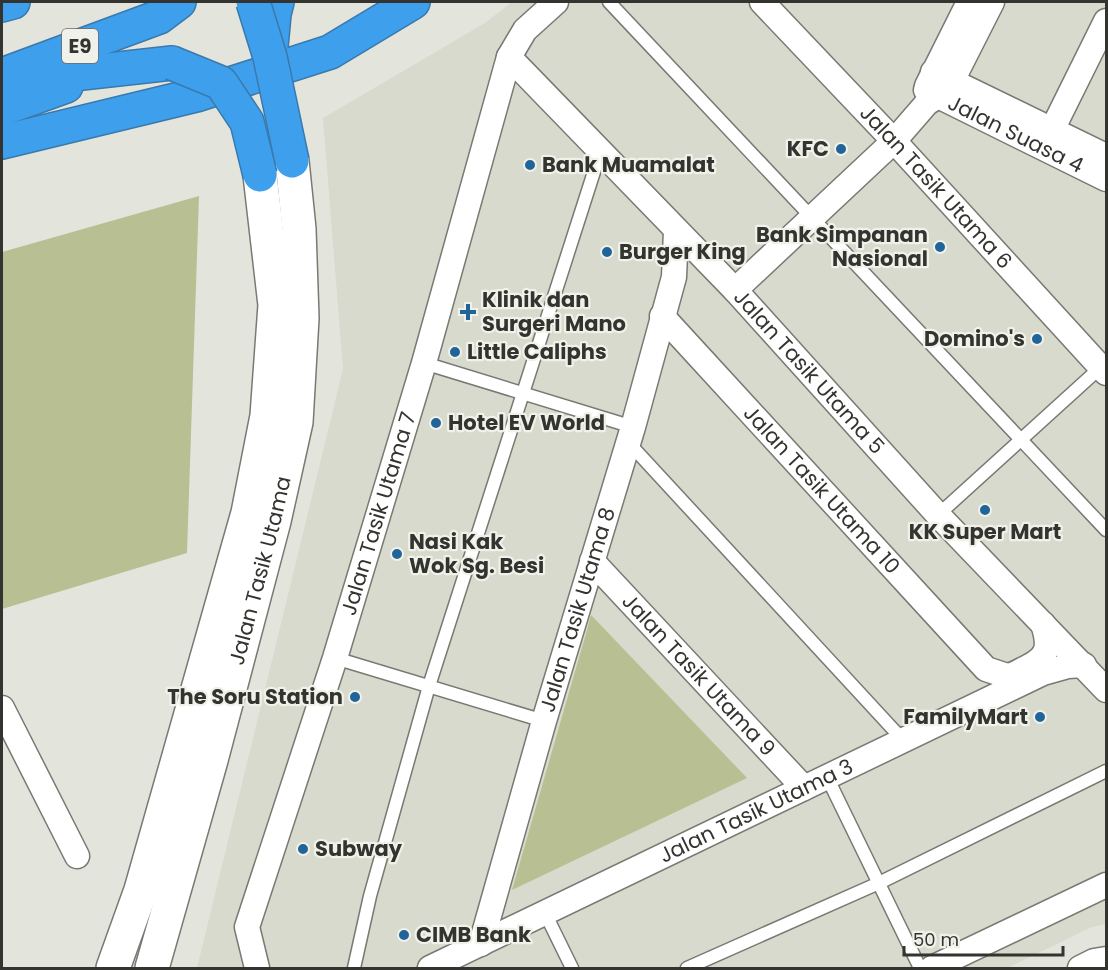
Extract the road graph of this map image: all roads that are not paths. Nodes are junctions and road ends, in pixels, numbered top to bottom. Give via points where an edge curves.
1 (14, 2) edge
2 (252, 2) edge
3 (277, 2) edge
4 (413, 2) edge
5 (556, 2) edge
6 (609, 2) edge
7 (762, 2) edge
8 (969, 2) edge
9 (992, 2) edge
10 (2, 6) edge
11 (169, 9) edge
12 (1105, 29) edge
13 (270, 57) junction
14 (509, 57) junction
15 (110, 70) junction
16 (2, 75) edge
17 (2, 81) edge
18 (935, 88) junction
19 (2, 109) edge
20 (1048, 139) junction
21 (894, 141) junction
22 (2, 142) edge
23 (601, 150) junction
24 (1107, 156) edge
25 (291, 161) joint
26 (260, 175) joint
27 (1107, 179) edge
28 (812, 217) junction
29 (676, 231) junction
30 (710, 266) junction
31 (674, 276) junction
32 (735, 290) junction
33 (662, 316) junction
34 (424, 363) junction
35 (1104, 370) edge
36 (522, 393) junction
37 (630, 435) junction
38 (1021, 439) junction
39 (938, 515) junction
40 (1107, 530) edge
41 (592, 561) junction
42 (1043, 624) junction
43 (335, 658) junction
44 (979, 663) junction
45 (1084, 665) junction
46 (429, 686) junction
47 (1107, 690) edge
48 (2, 708) edge
49 (962, 711) junction
50 (544, 721) junction
51 (903, 740) junction
52 (1107, 771) edge
53 (826, 777) junction
54 (804, 788) junction
55 (77, 856) dead end
56 (879, 883) junction
57 (1107, 885) edge
58 (156, 895) junction
59 (545, 913) junction
60 (481, 944) junction
61 (1107, 959) edge
62 (155, 964) edge
63 (113, 969) edge
64 (257, 969) edge
65 (354, 969) edge
66 (430, 969) edge
67 (572, 969) edge
68 (687, 969) edge
69 (920, 969) edge
70 (932, 969) edge
71 (1080, 969) edge

1 - 10 highway
2 - 13 highway, bridge
3 - 13 highway
4 - 22 highway via 330,52 196,95
5 - 14 street via 525,30
6 - 28 lane
7 - 21 street, Jalan Tasik Utama 6
8 - 18 street
9 - 18 street
11 - 16 highway, E9
12 - 20 street
13 - 25 highway, bridge
14 - 23 street, Jalan Tasik Utama 5
14 - 34 street, Jalan Tasik Utama 7
15 - 17 highway
15 - 19 highway
15 - 26 highway, bridge via 172,63 221,83 247,122
18 - 20 street, Jalan Suasa 4
18 - 21 street
20 - 24 street, Jalan Suasa 4
20 - 27 street, Jalan Suasa 4
21 - 28 street
21 - 35 street, Jalan Tasik Utama 6
23 - 29 street, Jalan Tasik Utama 5
23 - 36 lane
25 - 58 street, Jalan Tasik Utama via 299,229 302,318 296,422 211,760
26 - 58 street, Jalan Tasik Utama via 275,305 267,416 248,513
28 - 32 street
28 - 38 lane
29 - 30 street, Jalan Tasik Utama 5
29 - 31 street, Jalan Tasik Utama 8
30 - 31 street
30 - 32 street, Jalan Tasik Utama 5
31 - 33 street, Jalan Tasik Utama 8
32 - 39 street, Jalan Tasik Utama 5
33 - 37 street, Jalan Tasik Utama 8
33 - 44 street, Jalan Tasik Utama 10
34 - 36 lane
34 - 43 street, Jalan Tasik Utama 7
35 - 38 lane
36 - 37 lane
36 - 46 lane
37 - 41 street, Jalan Tasik Utama 8
37 - 51 lane
38 - 39 lane
38 - 40 lane
39 - 42 street, Jalan Tasik Utama 5
41 - 50 street, Jalan Tasik Utama 8
41 - 54 street, Jalan Tasik Utama 9
42 - 44 street, Jalan Tasik Utama 10 via 1048,640 1041,660 1007,676
42 - 45 street, Jalan Tasik Utama 5
43 - 46 lane
43 - 64 street, Jalan Tasik Utama 7 via 248,927
44 - 49 street via 978,690
45 - 47 street, Jalan Tasik Utama 5
45 - 49 street, Jalan Tasik Utama 3 via 1043,673
46 - 50 lane
46 - 65 lane via 370,896
48 - 55 street
49 - 51 street, Jalan Tasik Utama 3
50 - 60 street, Jalan Tasik Utama 8
51 - 53 street, Jalan Tasik Utama 3
52 - 56 lane
53 - 54 street, Jalan Tasik Utama 3
53 - 56 lane
54 - 59 street, Jalan Tasik Utama 3
56 - 68 lane
56 - 69 lane
57 - 70 street
58 - 62 street, Jalan Tasik Utama
58 - 63 street, Jalan Tasik Utama
59 - 60 street, Jalan Tasik Utama 3
59 - 67 lane
60 - 66 street, Jalan Tasik Utama 3
61 - 71 street

